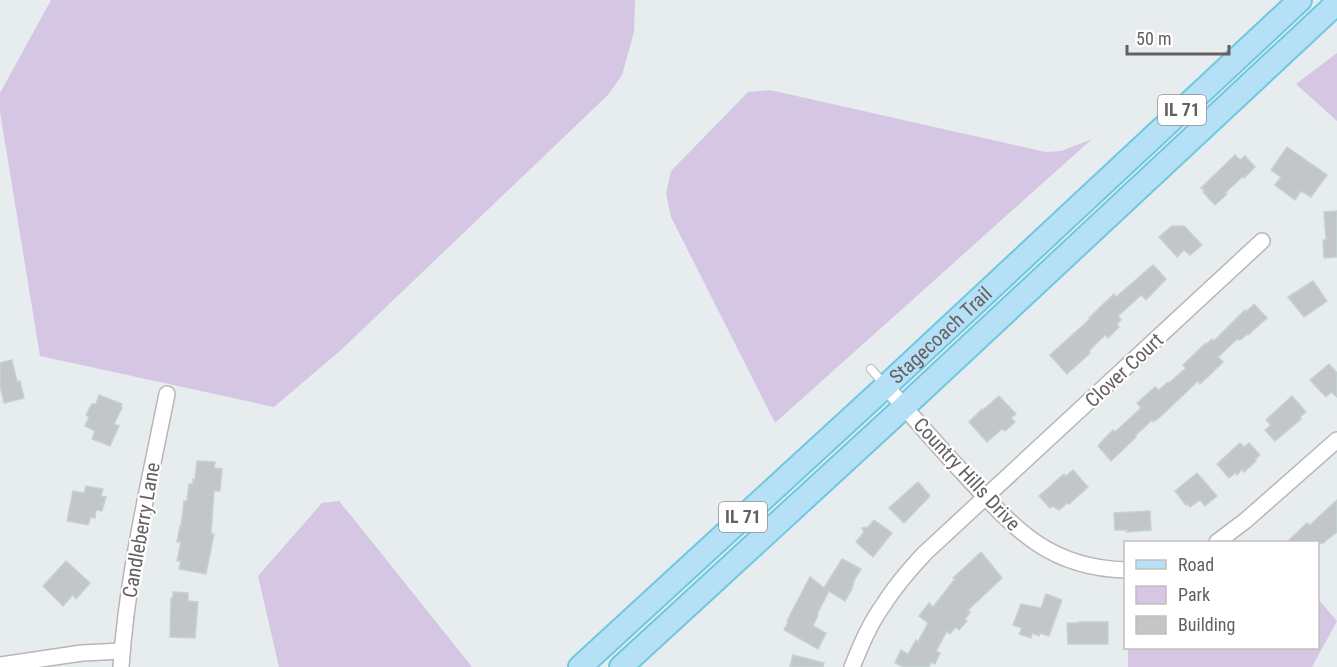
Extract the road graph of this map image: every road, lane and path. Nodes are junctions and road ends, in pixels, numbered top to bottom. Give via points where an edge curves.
1 (1300, 0) edge
2 (1331, 4) edge
3 (1262, 241) dead end
4 (871, 369) dead end
5 (886, 386) junction
6 (167, 394) dead end
7 (904, 407) junction
8 (1337, 440) edge
9 (986, 497) junction
10 (1220, 541) edge
11 (1124, 570) edge
12 (122, 651) junction
13 (0, 665) edge
14 (121, 667) edge
15 (580, 667) edge
16 (621, 667) edge
17 (852, 667) edge

1 - 5 main road, Stagecoach Trail / IL 71
2 - 7 main road, Stagecoach Trail / IL 71
3 - 9 street, Clover Court
4 - 5 lane
5 - 7 street, Country Hills Drive
5 - 15 main road, Stagecoach Trail / IL 71
6 - 12 street, Candleberry Lane via 137,544
7 - 9 street, Country Hills Drive
7 - 16 main road, Stagecoach Trail / IL 71
8 - 10 street
9 - 11 street, Country Hills Drive via 1022,533 1059,556
9 - 17 street, Clover Court via 907,573 883,604
12 - 13 street
12 - 14 street, Candleberry Lane

